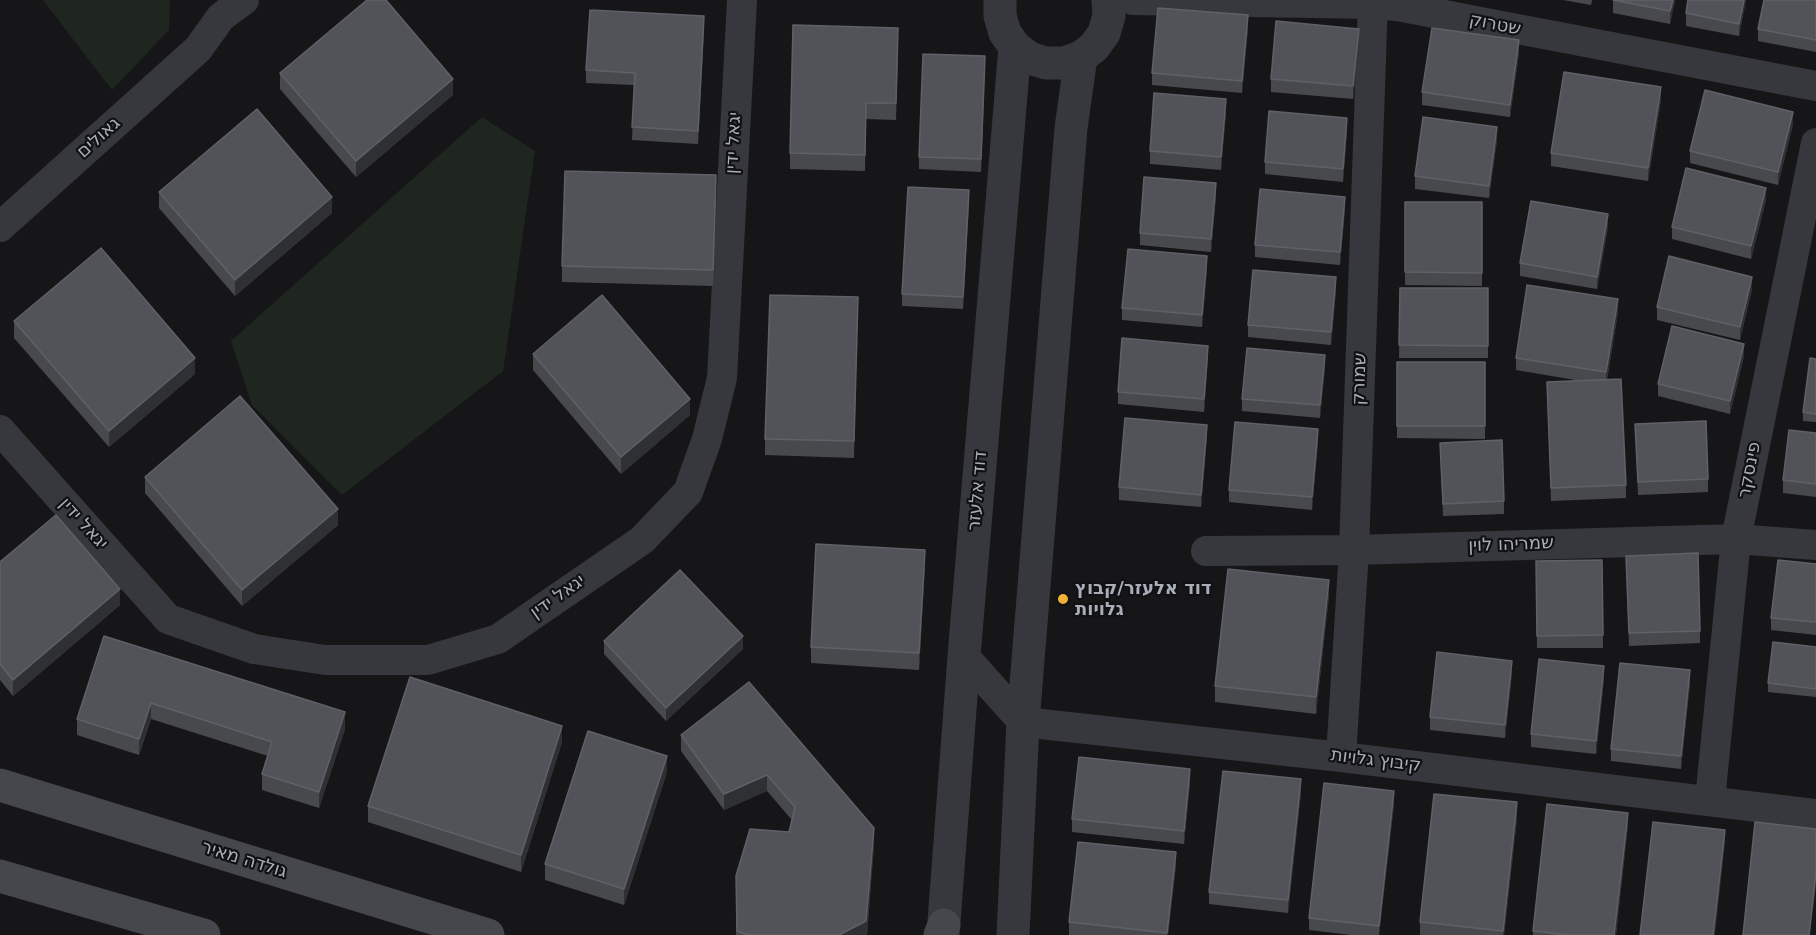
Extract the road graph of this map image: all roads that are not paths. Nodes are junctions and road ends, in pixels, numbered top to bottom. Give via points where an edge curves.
1 (207, 0) edge
2 (244, 0) edge
3 (741, 0) edge
4 (1000, 0) edge
5 (1108, 0) edge
6 (1133, 0) edge
7 (1373, 2) edge
8 (1015, 47) junction
9 (198, 49) junction
10 (1081, 57) junction
11 (1816, 86) edge
12 (1816, 143) edge
13 (0, 227) edge
14 (0, 430) edge
15 (1736, 539) junction
16 (1816, 544) edge
17 (1354, 550) junction
18 (1206, 551) dead end
19 (964, 656) junction
20 (1023, 722) junction
21 (1341, 757) junction
22 (0, 786) edge
23 (1710, 800) junction
24 (1816, 814) edge
25 (0, 876) edge
26 (942, 932) edge
27 (204, 935) edge
28 (488, 935) edge
29 (1013, 935) edge

1 - 9 street
2 - 9 street, גאולים via 221,17
3 - 14 street, יגאל ידין via 722,378 707,439 688,492 642,540 498,639 428,660 325,660 254,649 168,619
4 - 8 street via 1005,33
5 - 10 street via 1104,33
6 - 7 street, שטרוק
7 - 11 street, שטרוק
7 - 17 street, שמורק
8 - 10 street via 1029,58 1046,63 1064,63
8 - 19 street, דוד אלעזר
9 - 13 street, גאולים
10 - 20 street via 1071,128
12 - 15 street, פינסקר
15 - 16 street, שמריהו לוין
15 - 17 street, שמריהו לוין
15 - 23 street, פינסקר
17 - 18 street, שמריהו לוין
17 - 21 street, שמורק
19 - 20 street
19 - 26 street, דוד אלעזר
20 - 21 street, קיבוץ גלויות
20 - 29 street
21 - 23 street, קיבוץ גלויות
22 - 28 main road, גולדה מאיר
23 - 24 street, קיבוץ גלויות
25 - 27 main road

